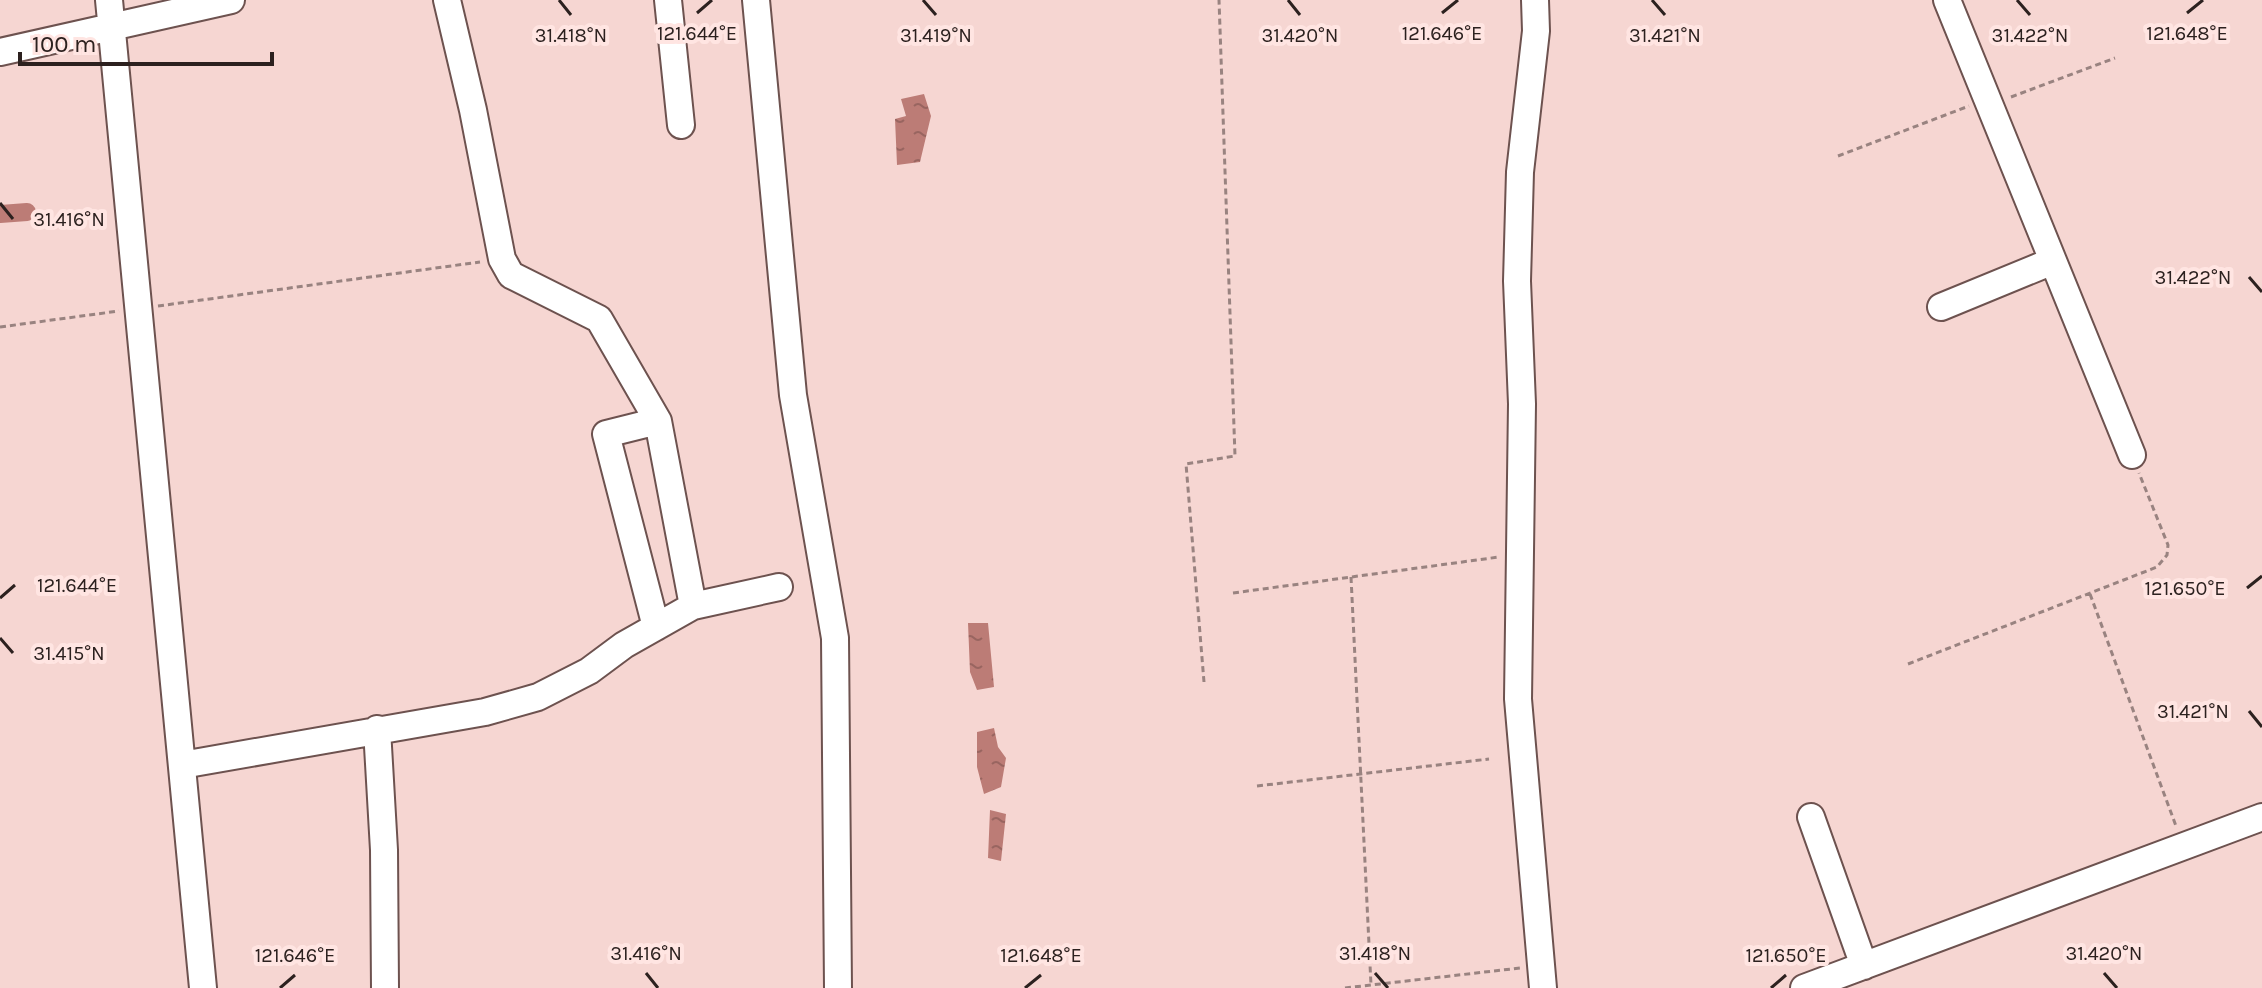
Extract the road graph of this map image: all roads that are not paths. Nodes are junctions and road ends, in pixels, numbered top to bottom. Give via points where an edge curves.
1 (109, 0) edge
2 (231, 0) edge
3 (447, 0) edge
4 (668, 0) edge
5 (756, 0) edge
6 (1535, 0) edge
7 (1947, 0) edge
8 (112, 26) junction
9 (0, 52) edge
10 (681, 125) dead end
11 (2053, 261) junction
12 (1941, 307) dead end
13 (658, 421) junction
14 (2132, 455) road end
15 (779, 587) dead end
16 (693, 606) junction
17 (656, 627) junction
18 (377, 729) junction
19 (182, 765) junction
20 (1811, 817) dead end
21 (2262, 817) edge
22 (1864, 966) junction
23 (1542, 977) edge
24 (203, 988) edge
25 (385, 988) edge
26 (838, 988) edge
27 (1804, 988) edge

1 - 8 street
2 - 8 street
3 - 13 street via 502,259 511,275 599,319
4 - 10 street
5 - 26 street via 793,395 835,638
6 - 23 street via 1517,265 1522,404 1518,699
7 - 11 street
8 - 9 street
8 - 19 street
11 - 12 street
11 - 14 street
13 - 16 street
13 - 17 street via 606,434
15 - 16 street
16 - 17 street
17 - 18 street via 538,697 485,712
18 - 19 street
18 - 25 street
19 - 24 street
20 - 22 street
21 - 22 street
22 - 27 street

